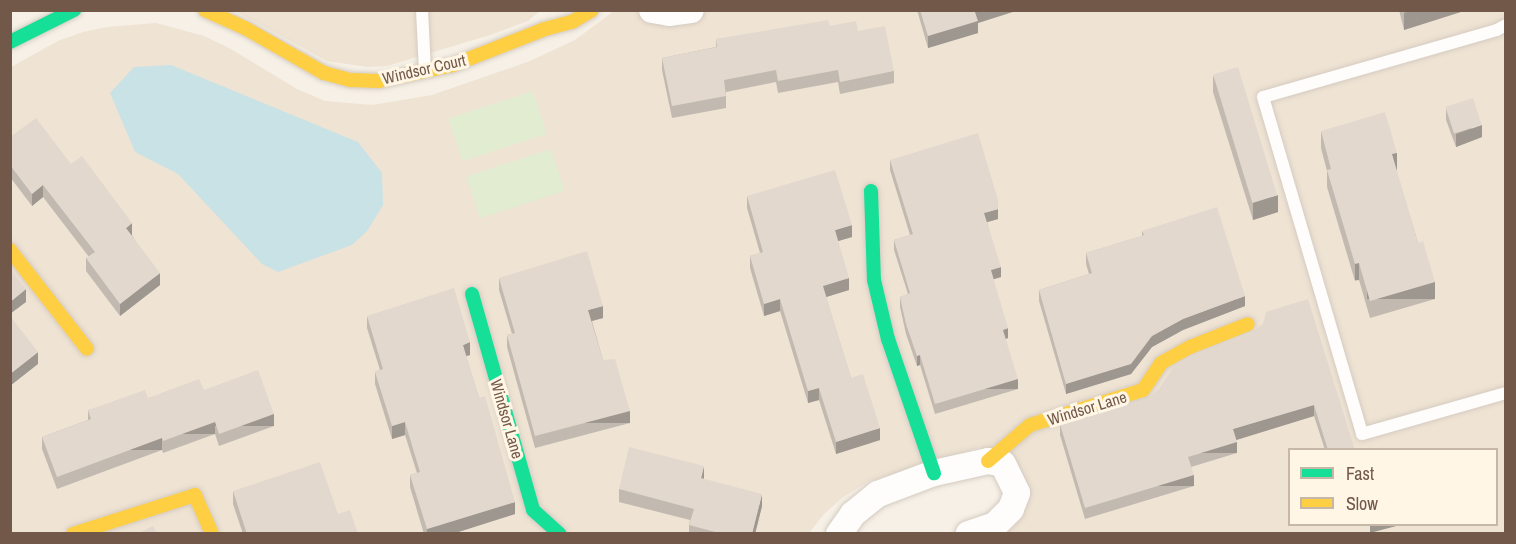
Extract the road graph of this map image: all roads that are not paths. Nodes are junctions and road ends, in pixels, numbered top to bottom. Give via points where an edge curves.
1 (74, 10) edge
2 (205, 10) edge
3 (422, 10) edge
4 (592, 10) edge
5 (652, 10) edge
6 (692, 10) edge
7 (552, 20) edge
8 (1506, 25) edge
9 (10, 42) edge
10 (425, 72) junction
11 (871, 191) dead end
12 (10, 250) edge
13 (472, 294) dead end
14 (1248, 324) dead end
15 (87, 349) dead end
16 (1506, 393) edge
17 (988, 461) junction
18 (934, 473) junction
19 (73, 534) edge
20 (212, 534) edge
21 (560, 534) edge
22 (839, 534) edge
23 (969, 534) edge

1 - 9 street
2 - 10 street, Windsor Court via 324,73 351,80 379,81
3 - 10 lane
4 - 7 street, Windsor Court via 572,22
5 - 6 street
7 - 10 street, Windsor Court via 453,65
8 - 16 lane via 1263,97 1362,434
11 - 18 street via 874,280 888,339
12 - 15 street
13 - 21 street, Windsor Lane via 533,510
14 - 17 street, Windsor Lane via 1161,363 1143,390 1030,425
17 - 18 street, Windsor Lane
17 - 23 street via 1004,464 1017,493 1011,509 995,525
18 - 22 street, Windsor Lane via 878,494 853,514
19 - 20 street via 195,495

